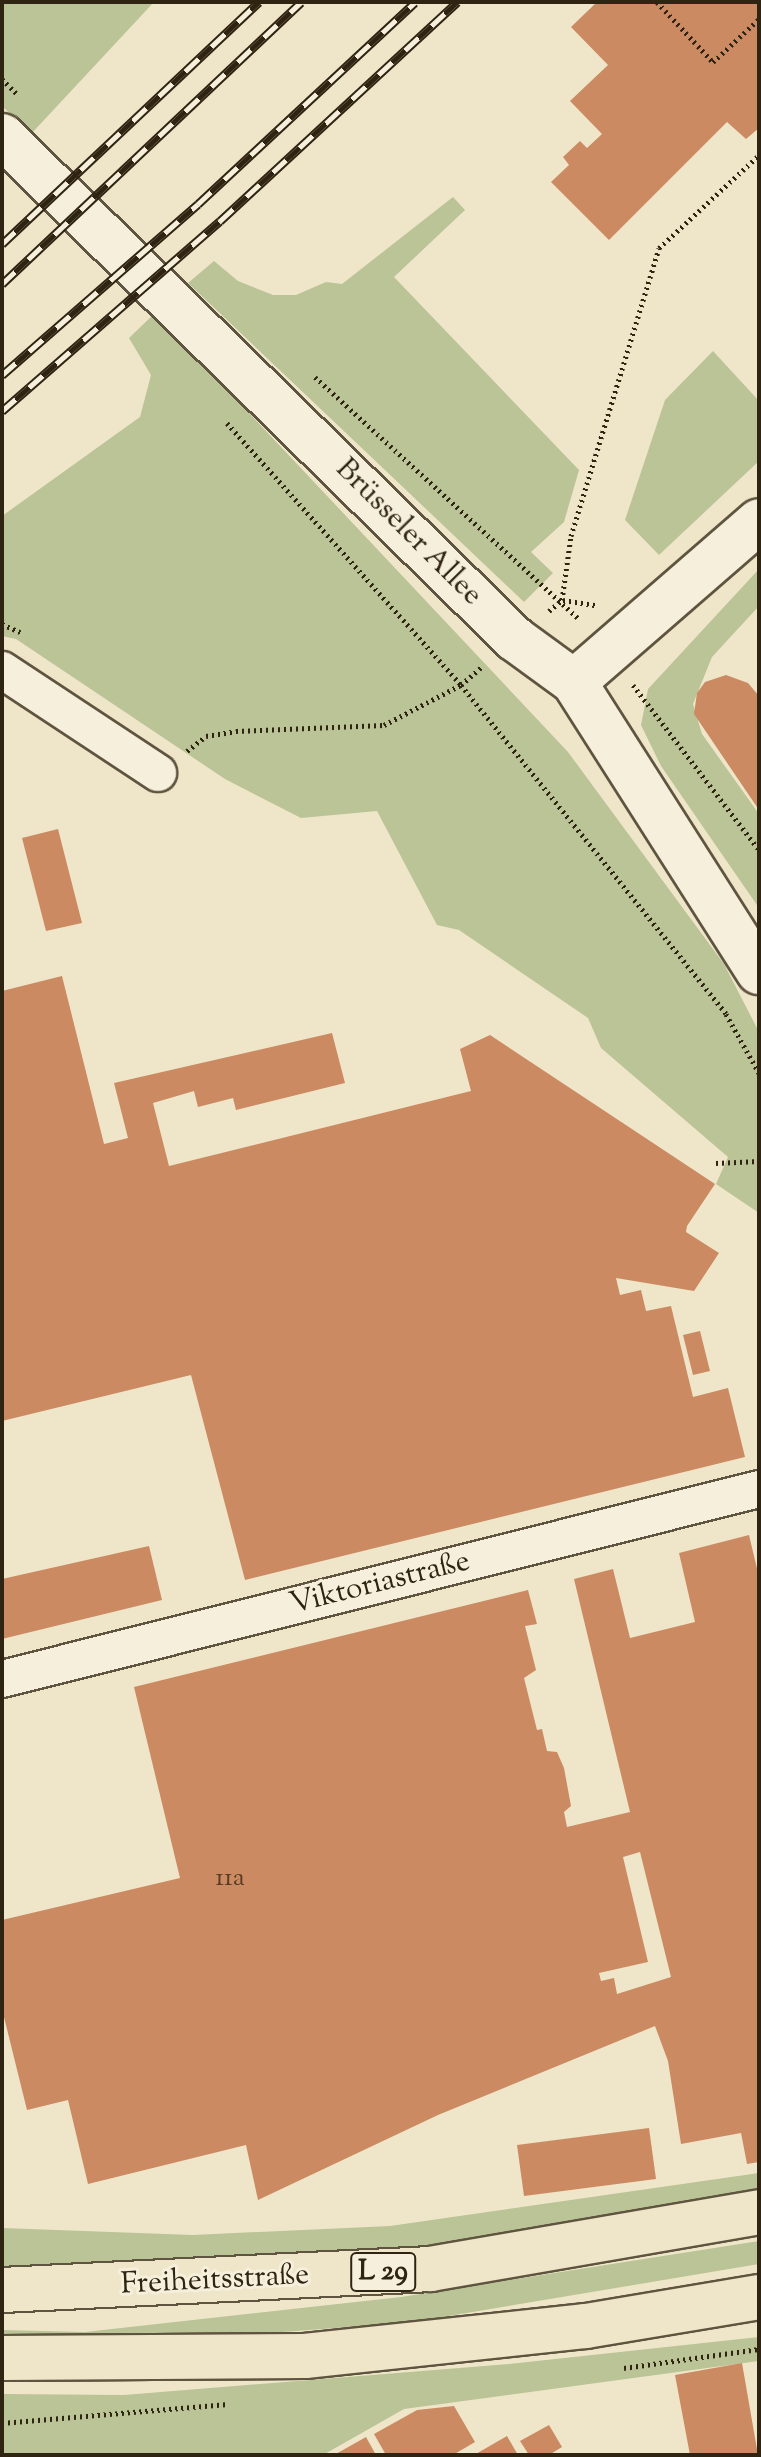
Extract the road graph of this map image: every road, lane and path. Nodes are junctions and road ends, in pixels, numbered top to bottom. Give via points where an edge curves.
1 (657, 2) edge
2 (759, 19) edge
3 (2, 136) edge
4 (759, 155) edge
5 (220, 415) dead end
6 (759, 521) edge
7 (562, 600) dead end
8 (610, 654) junction
9 (2, 670) edge
10 (574, 682) junction
11 (461, 685) junction
12 (158, 773) joint
13 (759, 850) edge
14 (759, 972) edge
15 (759, 1073) edge
16 (759, 1161) edge
17 (716, 1163) dead end
18 (759, 1489) edge
19 (2, 1679) edge
20 (759, 2212) edge
21 (2, 2290) edge
22 (759, 2297) edge
23 (2, 2358) edge

1 - 2 path via 713,62
3 - 10 main road, Brüsseler Allee via 515,639
4 - 7 path via 659,248 571,536
5 - 11 path
6 - 8 main road
8 - 10 main road
8 - 13 path
9 - 12 street
10 - 14 main road, Brüsseler Allee
11 - 12 path via 384,725 206,736
11 - 15 path via 726,1014
16 - 17 path
18 - 19 street, Viktoriastraße
20 - 21 main road, Freiheitsstraße / L 29 via 430,2269
22 - 23 main road via 586,2326 305,2356

